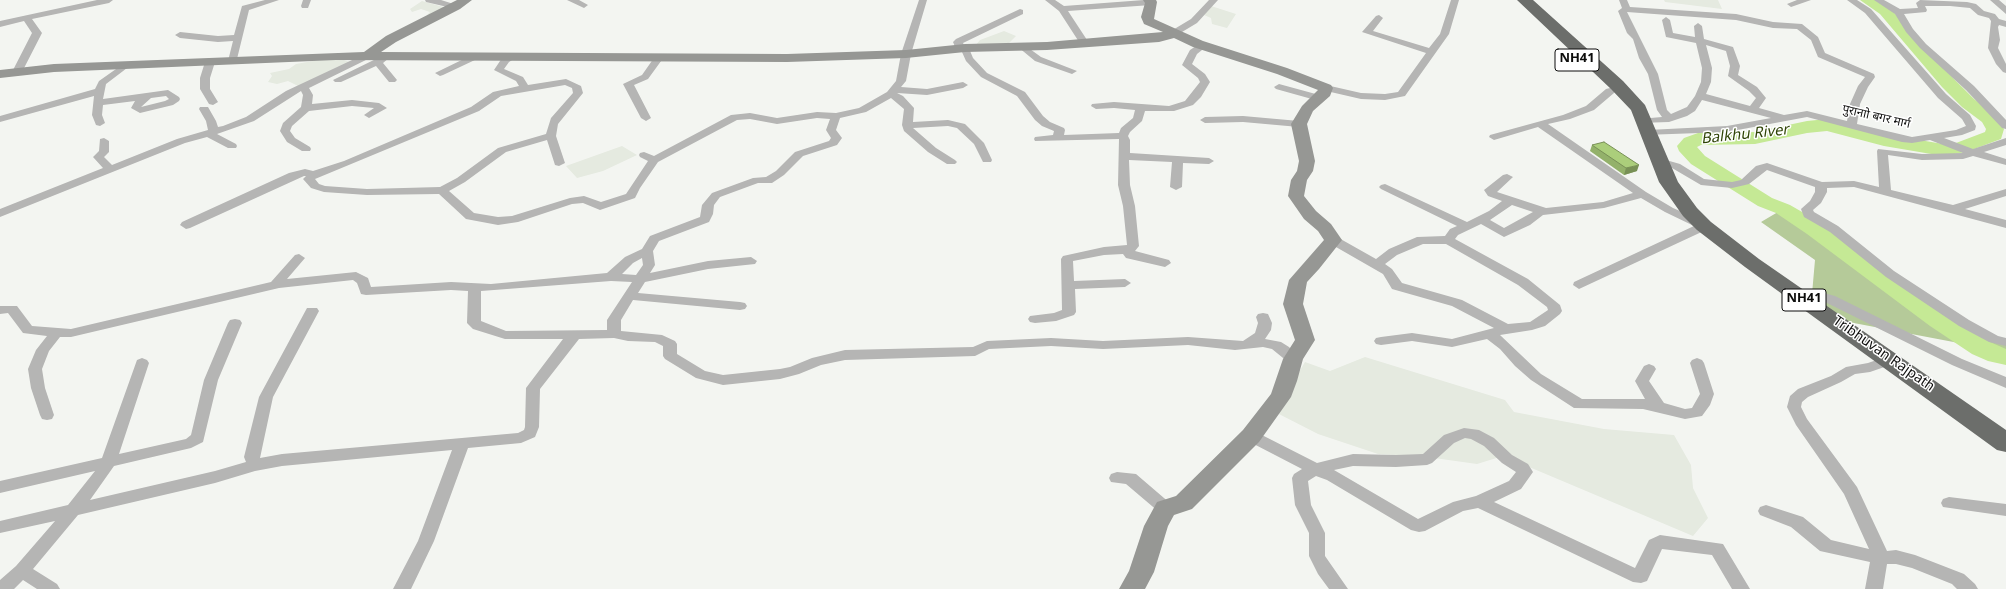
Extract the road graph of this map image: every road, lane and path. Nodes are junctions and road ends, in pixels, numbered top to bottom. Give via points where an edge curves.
1 (108, 0) edge
2 (275, 0) edge
3 (429, 0) edge
4 (571, 0) edge
5 (922, 0) edge
6 (1049, 0) edge
7 (1214, 0) edge
8 (1455, 0) edge
9 (1512, 0) edge
10 (1524, 0) edge
11 (1622, 0) edge
12 (1807, 0) edge
13 (1851, 0) edge
14 (1878, 0) edge
15 (1150, 1) edge
16 (461, 3) edge
17 (2000, 3) edge
18 (245, 4) edge
19 (1791, 4) dead end
20 (584, 5) dead end
21 (1062, 9) junction
22 (1622, 11) dead end
23 (2006, 11) edge
24 (1020, 12) dead end
25 (1898, 12) junction
26 (26, 18) junction
27 (1380, 18) dead end
28 (1666, 20) dead end
29 (1996, 21) junction
30 (0, 24) edge
31 (2006, 24) edge
32 (1698, 26) dead end
33 (1174, 33) junction
34 (180, 35) dead end
35 (239, 38) junction
36 (1700, 41) junction
37 (1084, 43) junction
38 (1202, 46) junction
39 (1023, 47) junction
40 (963, 49) junction
41 (1432, 52) junction
42 (906, 54) junction
43 (474, 57) junction
44 (512, 57) junction
45 (659, 57) junction
46 (377, 58) junction
47 (233, 61) junction
48 (210, 62) junction
49 (126, 65) junction
50 (2006, 70) edge
51 (1072, 71) dead end
52 (17, 72) junction
53 (440, 73) dead end
54 (0, 74) edge
55 (392, 80) dead end
56 (963, 85) dead end
57 (1279, 87) dead end
58 (525, 88) junction
59 (306, 90) junction
60 (99, 91) junction
61 (1610, 91) junction
62 (893, 92) junction
63 (1323, 93) junction
64 (1700, 96) junction
65 (147, 97) dead end
66 (213, 102) dead end
67 (98, 103) junction
68 (1096, 106) dead end
69 (1989, 107) junction
70 (306, 108) junction
71 (1141, 108) junction
72 (204, 109) dead end
73 (1753, 109) junction
74 (2006, 110) edge
75 (369, 115) dead end
76 (836, 116) junction
77 (646, 118) dead end
78 (1782, 118) junction
79 (0, 119) edge
80 (1669, 119) junction
81 (1205, 120) dead end
82 (100, 123) dead end
83 (1540, 123) junction
84 (1299, 124) junction
85 (907, 125) junction
86 (1851, 126) junction
87 (2006, 126) edge
88 (1645, 127) junction
89 (210, 132) junction
90 (551, 136) junction
91 (1124, 136) junction
92 (1058, 137) junction
93 (1494, 137) dead end
94 (1038, 139) dead end
95 (1936, 139) junction
96 (2006, 140) edge
97 (104, 142) dead end
98 (232, 146) dead end
99 (306, 149) dead end
100 (1970, 151) junction
101 (1124, 156) junction
102 (987, 160) dead end
103 (1178, 160) junction
104 (1659, 161) junction
105 (951, 162) dead end
106 (1209, 162) dead end
107 (2006, 162) edge
108 (559, 163) dead end
109 (110, 169) junction
110 (313, 175) junction
111 (1507, 176) dead end
112 (1821, 185) junction
113 (1176, 187) dead end
114 (1385, 187) dead end
115 (442, 190) junction
116 (1885, 192) junction
117 (2006, 192) edge
118 (1642, 194) junction
119 (1992, 197) junction
120 (1510, 201) junction
121 (2006, 201) edge
122 (1953, 209) junction
123 (1541, 211) junction
124 (0, 213) edge
125 (1481, 219) junction
126 (2006, 224) edge
127 (186, 225) dead end
128 (1466, 226) junction
129 (1704, 226) junction
130 (1333, 240) junction
131 (1448, 240) junction
132 (1128, 250) junction
133 (647, 251) junction
134 (299, 258) dead end
135 (751, 261) dead end
136 (1166, 264) dead end
137 (1377, 264) junction
138 (611, 277) junction
139 (639, 279) junction
140 (1125, 283) dead end
141 (275, 285) junction
142 (1069, 285) junction
143 (1579, 285) dead end
144 (474, 287) junction
145 (1794, 293) junction
146 (628, 296) junction
147 (740, 306) dead end
148 (0, 310) edge
149 (312, 311) dead end
150 (1263, 317) dead end
151 (1035, 319) dead end
152 (235, 323) dead end
153 (1506, 329) junction
154 (56, 333) junction
155 (614, 334) junction
156 (1488, 334) junction
157 (574, 335) junction
158 (1381, 341) dead end
159 (2006, 342) edge
160 (1248, 343) junction
161 (1293, 359) junction
162 (1891, 360) junction
163 (142, 363) dead end
164 (1697, 363) dead end
165 (1649, 369) dead end
166 (2006, 383) edge
167 (1659, 407) junction
168 (47, 415) dead end
169 (1251, 436) junction
170 (462, 443) junction
171 (2006, 444) edge
172 (109, 460) junction
173 (255, 465) junction
174 (1315, 469) junction
175 (1117, 478) dead end
176 (0, 487) edge
177 (1479, 502) junction
178 (1949, 503) dead end
179 (1165, 508) junction
180 (73, 510) junction
181 (2006, 510) edge
182 (1766, 511) dead end
183 (0, 527) edge
184 (1881, 558) junction
185 (19, 573) junction
186 (0, 582) edge
187 (2, 589) edge
188 (51, 589) edge
189 (402, 589) edge
190 (1132, 589) edge
191 (1340, 589) edge
192 (1741, 589) edge
193 (1874, 589) edge
194 (1969, 589) edge

1 - 26 street
2 - 18 street
3 - 16 street
4 - 20 street
5 - 42 street
6 - 21 street
7 - 33 street via 1194,20
8 - 41 street via 1444,34
9 - 61 highway, Tribhuvan Rajpath / NH41
10 - 88 highway, Tribhuvan Rajpath / NH41 via 1632,100 1639,109
11 - 86 street via 1627,9 1736,17 1773,25 1799,26 1814,38 1822,54 1869,74 1870,77 1862,86 1855,104
12 - 19 street
13 - 95 street, पुरानाो बगर मार्ग via 1868,11 1942,96 1966,117 1971,126 1958,133
14 - 25 street
15 - 21 street
15 - 33 street via 1147,17 1149,21
16 - 46 street via 391,39
17 - 23 street
18 - 35 street
21 - 37 street
22 - 80 street via 1632,33 1638,38 1644,58 1654,74 1662,110
24 - 40 street via 959,41
25 - 29 street via 1922,10 1920,3 1950,3 1973,6 1981,13 1992,16
25 - 69 street via 1923,46
26 - 30 street
26 - 52 street via 37,33
27 - 41 street via 1367,32
28 - 36 street via 1669,35
29 - 31 street
29 - 50 street via 1993,48
32 - 36 street
33 - 37 street via 1158,38
33 - 38 street
34 - 35 street via 218,40
35 - 47 street
36 - 64 street via 1707,68 1706,82
36 - 73 street via 1730,49 1735,66 1733,76 1753,89 1761,98
37 - 39 street
38 - 63 street via 1282,71
38 - 71 street via 1193,52 1187,63 1205,82 1193,101 1177,108
39 - 40 street
39 - 51 street via 1038,59
40 - 42 street
40 - 92 street via 984,75 1021,94 1046,124 1060,130
41 - 63 street via 1401,94 1385,97
42 - 45 street via 787,58
42 - 62 street via 901,82
43 - 44 street
43 - 46 street
43 - 53 street
44 - 45 street
44 - 58 street via 505,60 499,70 520,79
45 - 77 street via 644,77 628,84
46 - 47 street
46 - 55 street
46 - 59 street
47 - 48 street
48 - 49 street
48 - 66 street via 205,78 205,89
49 - 52 street
49 - 60 street via 102,83
52 - 54 street
56 - 62 street via 931,92
57 - 63 street
58 - 90 street via 561,82 576,86 578,93 556,118
58 - 110 street via 497,94 475,109 348,163
59 - 70 street
59 - 89 street via 271,104 250,119
60 - 67 street
60 - 79 street
61 - 83 street via 1590,108
61 - 88 highway, Tribhuvan Rajpath / NH41
62 - 76 street via 862,110
62 - 85 street via 909,108
63 - 84 street via 1307,109
64 - 73 street
64 - 80 street via 1691,109
65 - 67 street
67 - 82 street via 97,114
68 - 71 street
69 - 74 street
69 - 87 street
70 - 75 street via 352,102 382,108
70 - 99 street via 287,125 285,131 291,140
71 - 91 street via 1138,119 1125,130
72 - 89 street
73 - 78 street
76 - 115 street via 817,114 777,121 750,116 735,117 649,158 631,196 600,206 584,199 570,201 514,219 498,221 470,216
76 - 133 street via 832,130 837,138 833,143 799,154 780,173 768,180 757,180 716,195 708,205 705,219 654,240
78 - 86 street, पुरानाो बगर मार्ग via 1807,114
78 - 88 street, पुरानाो बगर मार्ग via 1727,129
80 - 88 street
81 - 84 street via 1243,119
83 - 93 street
83 - 118 street
84 - 130 street via 1307,161 1296,196
85 - 102 street via 948,123 961,126 979,143
85 - 105 street via 914,136
86 - 95 street, पुरानाो बगर मार्ग via 1902,139
88 - 104 highway, Tribhuvan Rajpath / NH41
89 - 98 street
89 - 109 street
90 - 108 street
90 - 115 street via 502,150 461,180
91 - 92 street
91 - 101 street
92 - 94 street
95 - 100 street
96 - 100 street
97 - 109 street via 104,152 98,157
100 - 107 street
100 - 116 street via 1963,156 1922,157 1882,151
101 - 103 street
101 - 132 street via 1124,185 1133,233 1133,246
103 - 106 street
103 - 113 street
104 - 112 street via 1676,166 1701,182 1732,185 1745,182 1760,168 1767,166
104 - 129 highway, Tribhuvan Rajpath / NH41 via 1680,198
109 - 124 street
110 - 115 street via 309,178 315,186 324,189 368,192
110 - 127 street via 305,172 293,174
111 - 120 street via 1490,192
112 - 116 street via 1854,184
112 - 159 street via 1821,192 1815,203 1807,209 1808,214 1834,229 1890,274 1964,323 1994,339
114 - 128 street
116 - 122 street
117 - 119 street
118 - 123 street via 1604,206
118 - 129 street
119 - 121 street
119 - 122 street
120 - 123 street
120 - 125 street via 1493,214
122 - 126 street
123 - 125 street via 1526,222 1504,232
125 - 128 street
128 - 131 street via 1454,232
129 - 143 street
129 - 145 highway, Tribhuvan Rajpath / NH41
130 - 137 street
130 - 161 street via 1298,280 1294,304 1305,340
131 - 137 street via 1421,240 1393,252
131 - 153 street via 1524,282 1553,305 1555,311 1540,323
132 - 136 street via 1130,255
132 - 142 street via 1104,251 1067,259
133 - 138 street via 629,260
133 - 139 street via 649,265
134 - 141 street
135 - 139 street via 702,266
137 - 153 street via 1388,272 1397,286 1457,303
138 - 139 street
138 - 144 street via 491,288
139 - 146 street
140 - 142 street
141 - 144 street via 356,276 363,281 366,291
141 - 154 street via 102,327
142 - 151 street via 1067,314
144 - 157 street via 474,323 478,326 504,335
145 - 162 highway, Tribhuvan Rajpath / NH41
145 - 166 street via 1830,299 1957,362
146 - 147 street
146 - 155 street via 614,320
148 - 154 street via 12,309 28,330
149 - 173 street via 266,397 252,457
150 - 160 street via 1264,330 1260,336
152 - 172 street via 211,380 198,438
153 - 156 street
154 - 168 street via 43,350 35,369
155 - 157 street
155 - 160 street via 657,338 670,344 670,356 701,375 723,380 787,372 817,361 845,355 975,351 987,345 1051,342 1103,345 1188,341 1235,346
156 - 158 street via 1452,343 1412,337
156 - 167 street via 1505,346 1536,377 1579,404 1643,404
157 - 170 street via 533,388 530,433 521,438
160 - 161 street via 1263,342 1276,346
161 - 169 street via 1280,397
162 - 171 highway, Tribhuvan Rajpath / NH41
162 - 184 street via 1851,370 1803,393 1795,400 1794,407 1801,421 1851,491
163 - 172 street
164 - 167 street via 1707,394 1697,412 1685,414
165 - 167 street via 1642,381
169 - 174 street
169 - 179 street via 1184,503
170 - 173 street via 355,452
170 - 189 street via 426,541
172 - 176 street
172 - 180 street via 105,469
173 - 180 street via 215,478
174 - 177 street via 1333,476 1404,520 1419,526 1459,506
174 - 177 street via 1353,460 1396,462 1427,459 1449,439 1464,432 1474,434 1489,442 1525,472 1515,485
174 - 191 street via 1300,478 1303,505 1317,533 1317,556
175 - 179 street via 1130,478
177 - 192 street via 1633,575 1641,576 1655,545 1660,542 1717,549
178 - 181 street
179 - 190 street
180 - 183 street
180 - 185 street
182 - 184 street via 1797,522 1826,546
184 - 193 street
184 - 194 street via 1896,557 1915,562 1958,579
185 - 186 street
185 - 187 street
185 - 188 street

